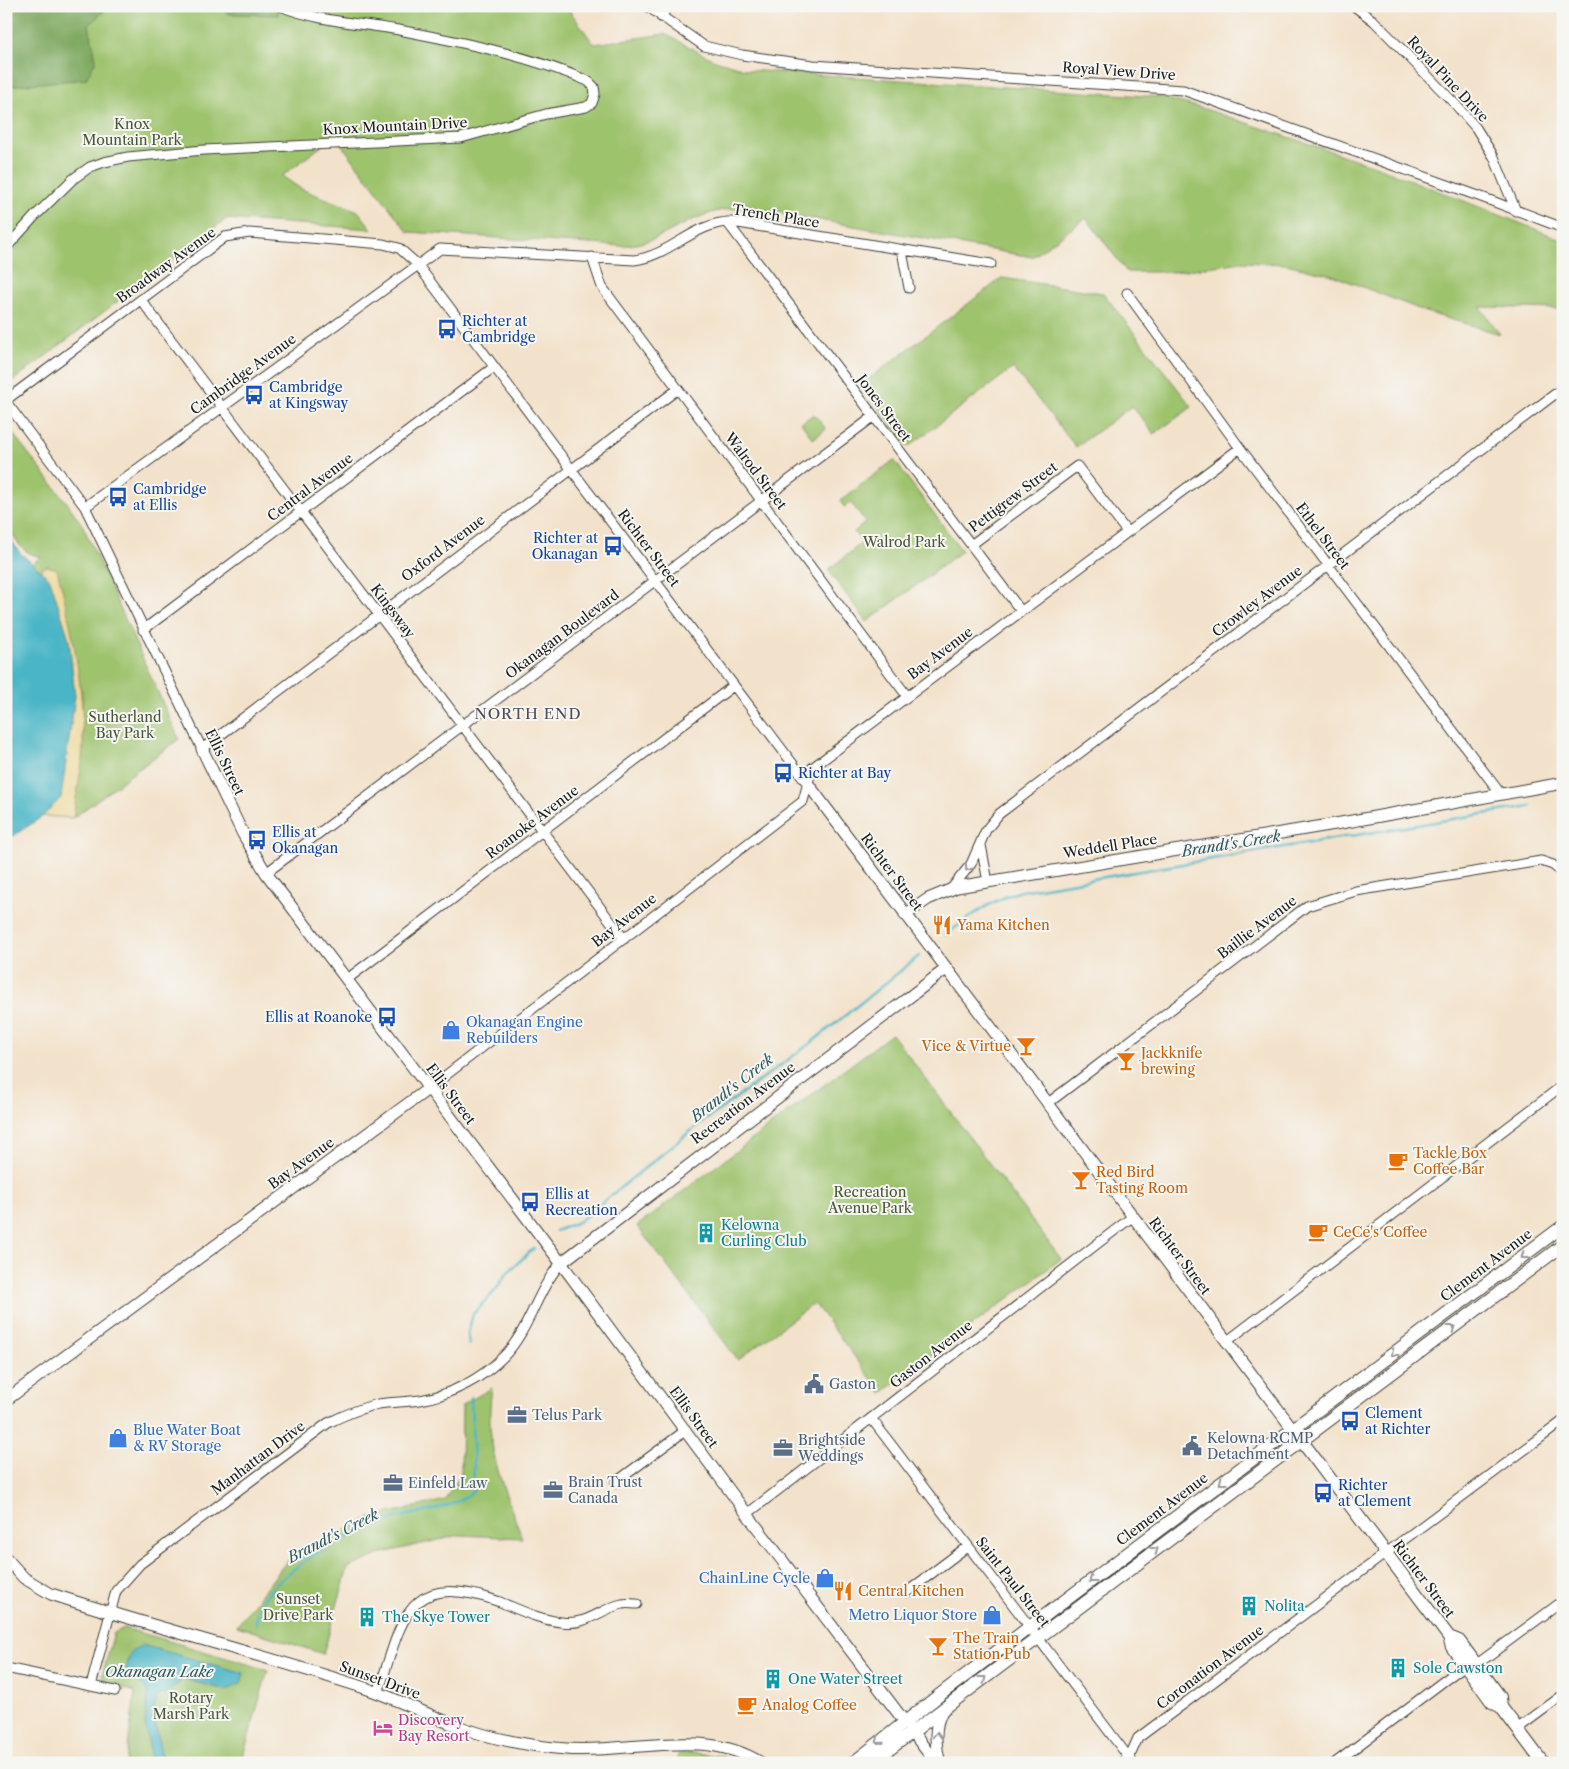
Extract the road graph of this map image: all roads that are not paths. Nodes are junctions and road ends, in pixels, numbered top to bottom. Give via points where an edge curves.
1 (280, 6) edge
2 (646, 6) edge
3 (668, 6) edge
4 (1354, 6) edge
5 (660, 16) junction
6 (1516, 211) junction
7 (727, 222) junction
8 (1563, 228) edge
9 (6, 248) edge
10 (399, 248) joint
11 (902, 250) junction
12 (592, 257) junction
13 (417, 264) junction
14 (991, 264) dead end
15 (909, 288) dead end
16 (1127, 293) dead end
17 (141, 300) junction
18 (494, 367) junction
19 (1563, 388) edge
20 (678, 390) junction
21 (6, 401) edge
22 (221, 407) junction
23 (873, 417) junction
24 (1240, 448) junction
25 (572, 470) junction
26 (762, 502) junction
27 (85, 507) junction
28 (300, 512) junction
29 (1127, 532) junction
30 (971, 545) junction
31 (1328, 565) junction
32 (656, 582) junction
33 (1021, 611) junction
34 (378, 614) junction
35 (143, 630) junction
36 (734, 686) junction
37 (907, 696) junction
38 (462, 726) junction
39 (202, 748) junction
40 (1563, 783) edge
41 (808, 784) junction
42 (1500, 793) junction
43 (542, 831) junction
44 (981, 845) junction
45 (266, 873) junction
46 (1563, 874) edge
47 (988, 882) junction
48 (951, 889) junction
49 (905, 915) junction
50 (624, 939) junction
51 (946, 969) junction
52 (346, 980) junction
53 (1563, 1085) edge
54 (428, 1089) junction
55 (1047, 1104) junction
56 (1132, 1217) junction
57 (1563, 1226) edge
58 (1563, 1244) edge
59 (561, 1263) junction
60 (1226, 1342) junction
61 (6, 1400) edge
62 (871, 1418) junction
63 (1563, 1421) edge
64 (686, 1430) junction
65 (1292, 1430) junction
66 (1301, 1440) junction
67 (616, 1482) dead end
68 (747, 1514) junction
69 (968, 1546) junction
70 (1385, 1552) junction
71 (6, 1558) edge
72 (907, 1592) dead end
73 (1563, 1601) edge
74 (637, 1604) dead end
75 (109, 1613) junction
76 (1030, 1627) junction
77 (1039, 1638) junction
78 (1470, 1667) junction
79 (6, 1668) edge
80 (91, 1686) junction
81 (115, 1691) dead end
82 (378, 1693) junction
83 (1563, 1695) edge
84 (944, 1708) junction
85 (910, 1726) junction
86 (1517, 1729) junction
87 (1128, 1761) edge
88 (1336, 1762) edge
89 (761, 1763) edge
90 (853, 1763) edge
91 (871, 1763) edge
92 (938, 1763) edge
93 (1543, 1763) edge

1 - 9 street, Knox Mountain Drive via 347,24 403,31 538,62 590,82 595,89 595,97 584,108 546,114 461,138 204,150 104,162 73,179
2 - 5 street, Royal View Drive
3 - 5 street
4 - 6 street, Royal Pine Drive via 1374,22 1476,128 1494,157
5 - 6 street, Royal View Drive via 704,46 803,64 1183,90
6 - 8 street, Royal View Drive
7 - 11 street, Trench Place
7 - 12 street, Trench Place via 702,230 646,258
7 - 23 street, Jones Street
10 - 13 street, Richter Street
10 - 17 street, Broadway Avenue via 373,243 240,233 218,241
11 - 14 street, Trench Place
11 - 15 street
12 - 13 street, Trench Place via 440,250
12 - 20 street, Walrod Street via 602,287
13 - 18 street, Richter Street
13 - 22 street, Cambridge Avenue
16 - 24 street, Ethel Street
17 - 21 street, Broadway Avenue
17 - 22 street, Kingsway
18 - 25 street, Richter Street
18 - 28 street, Central Avenue
19 - 31 street, Crowley Avenue
20 - 25 street, Oxford Avenue
20 - 26 street, Walrod Street
21 - 27 street, Ellis Street
22 - 27 street, Cambridge Avenue
22 - 28 street, Kingsway
23 - 26 street, Okanagan Boulevard
23 - 30 street, Jones Street
24 - 29 street, Bay Avenue
24 - 31 street, Ethel Street
25 - 32 street, Richter Street
25 - 34 street, Oxford Avenue
26 - 32 street, Okanagan Boulevard
26 - 37 street, Walrod Street
27 - 35 street, Ellis Street
28 - 34 street, Kingsway
28 - 35 street, Central Avenue
29 - 30 street, Pettigrew Street via 1077,466
29 - 33 street, Bay Avenue
30 - 33 street, Jones Street
31 - 42 street, Ethel Street
31 - 44 street, Crowley Avenue via 999,814 986,830
32 - 36 street, Richter Street
32 - 38 street, Okanagan Boulevard
33 - 37 street, Bay Avenue
34 - 38 street, Kingsway
34 - 39 street, Oxford Avenue
35 - 39 street, Ellis Street
36 - 41 street, Richter Street
36 - 43 street, Roanoke Avenue
37 - 41 street, Bay Avenue via 812,768
38 - 43 street, Kingsway
38 - 45 street, Okanagan Boulevard
39 - 45 street, Ellis Street via 243,834
40 - 42 street, Weddell Place
41 - 49 street, Richter Street
41 - 50 street, Bay Avenue via 803,800
42 - 47 street, Weddell Place
43 - 50 street, Kingsway
43 - 52 street, Roanoke Avenue
44 - 47 street
44 -> 48 street, Crowley Avenue via 969,868
45 - 52 street, Ellis Street
46 - 55 street, Baillie Avenue via 1540,860 1366,889 1307,906
47 - 48 street, Weddell Place
48 - 49 street, Weddell Place via 928,899
49 - 51 street, Richter Street
50 - 54 street, Bay Avenue
51 - 55 street, Richter Street
51 - 59 street, Recreation Avenue
52 - 54 street, Ellis Street
53 - 60 street
54 - 59 street, Ellis Street
54 - 61 street, Bay Avenue
55 - 56 street, Richter Street
56 - 60 street, Richter Street
56 - 62 street, Gaston Avenue
57 -> 65 main road, Clement Avenue
66 -> 58 main road, Clement Avenue
59 - 64 street, Ellis Street
59 - 75 street, Manhattan Drive via 547,1280 516,1342 492,1368 461,1387 436,1396 377,1404 328,1423 140,1564 116,1591
60 - 65 street, Richter Street
62 - 68 street, Gaston Avenue
62 - 69 street, Saint Paul Street
63 - 70 street, Coronation Avenue
64 - 67 street
64 - 68 street, Ellis Street
65 - 66 street, Richter Street
65 -> 76 main road, Clement Avenue
66 - 70 main road, Richter Street
77 -> 66 main road, Clement Avenue
68 - 85 street, Ellis Street
69 - 72 street
69 - 76 street, Saint Paul Street
70 - 78 main road, Richter Street via 1449,1636 1452,1647
70 - 87 street, Coronation Avenue via 1138,1738
71 - 75 street, Sunset Drive via 35,1586
73 - 78 street
74 - 82 street via 624,1604 585,1620 560,1622 460,1591 435,1592 424,1597 407,1614
75 - 80 street, Manhattan Drive
75 - 82 street, Sunset Drive
76 - 77 street, Saint Paul Street
76 - 85 main road, Clement Avenue
84 -> 77 main road, Clement Avenue
77 - 87 street, Saint Paul Street
78 - 86 main road, Richter Street via 1492,1702 1501,1708
78 - 88 street
79 - 80 street
80 - 81 street
82 - 89 street, Sunset Drive via 454,1725 517,1743 596,1750 704,1744 728,1748
83 - 86 street
84 - 85 main road, Clement Avenue
92 -> 84 street via 936,1734 938,1716
85 -> 90 main road, Clement Avenue
85 - 91 main road, Clement Avenue
85 - 92 street, Ellis Street
86 - 93 main road, Richter Street

